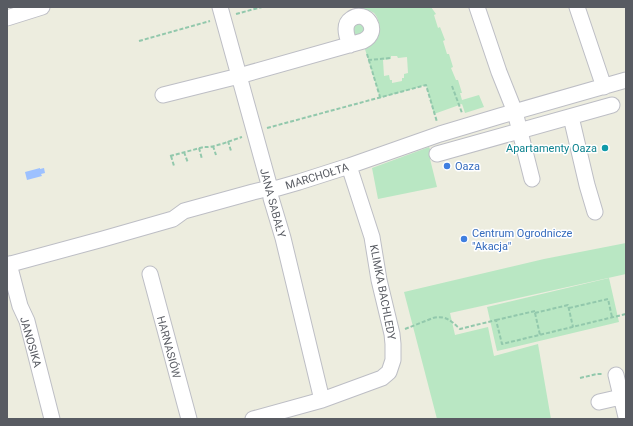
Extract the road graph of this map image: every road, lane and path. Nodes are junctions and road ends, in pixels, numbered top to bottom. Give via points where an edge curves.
1 (42, 7) edge
2 (262, 7) edge
3 (477, 7) edge
4 (577, 7) edge
5 (221, 12) edge
6 (7, 18) edge
7 (139, 41) dead end
8 (356, 43) junction
9 (391, 58) dead end
10 (368, 60) junction
11 (239, 76) junction
12 (626, 80) edge
13 (452, 86) dead end
14 (599, 88) junction
15 (163, 95) dead end
16 (380, 98) junction
17 (515, 112) junction
18 (571, 117) junction
19 (463, 118) dead end
20 (438, 127) dead end
21 (520, 131) junction
22 (255, 133) junction
23 (228, 141) junction
24 (213, 146) junction
25 (199, 148) junction
26 (231, 151) dead end
27 (184, 152) junction
28 (437, 154) dead end
29 (216, 155) dead end
30 (202, 159) dead end
31 (188, 163) dead end
32 (174, 166) dead end
33 (349, 166) junction
34 (532, 179) dead end
35 (270, 188) junction
36 (595, 212) dead end
37 (8, 264) edge
38 (150, 274) dead end
39 (569, 308) junction
40 (535, 313) junction
41 (626, 314) edge
42 (612, 317) junction
43 (496, 320) junction
44 (573, 327) junction
45 (392, 334) junction
46 (540, 335) junction
47 (616, 375) dead end
48 (621, 397) junction
49 (322, 400) junction
50 (599, 402) dead end
51 (626, 417) edge
52 (52, 419) edge
53 (189, 419) edge
54 (253, 419) edge

1 - 6 street
2 - 5 path
3 - 17 street
4 - 14 street
5 - 7 path
5 - 11 street, JANA SABAŁY
8 - 8 street via 346,28 353,17 359,16 368,20 371,32 368,38
8 - 10 path
8 - 11 street
9 - 10 path
10 - 16 path
11 - 15 street
11 - 22 street, JANA SABAŁY
12 - 14 street, MARCHOŁTA
13 - 19 path
14 - 17 street, MARCHOŁTA
14 - 18 street via 606,107
16 - 20 path via 426,85
16 - 22 path
17 - 21 street
17 - 33 street, MARCHOŁTA via 440,134
18 - 21 street
18 - 36 street
21 - 28 street
21 - 34 street
22 - 23 path
22 - 35 street, JANA SABAŁY
23 - 24 path
23 - 26 path
24 - 25 path
24 - 29 path
25 - 27 path
25 - 30 path
27 - 31 path
27 - 32 path via 170,156
33 - 35 street, MARCHOŁTA via 300,182
33 - 45 street, KLIMKA BACHLEDY via 372,237
35 - 37 street, MARCHOŁTA via 184,211 173,219
35 - 49 street, JANA SABAŁY
37 - 52 street, JANOSIKA via 27,321
38 - 53 street, HARNASIÓW
39 - 40 path via 568,305
39 - 42 path via 608,299
39 - 44 path
40 - 43 path via 534,311
40 - 46 path
41 - 42 path
42 - 44 path
43 - 45 path via 460,328 447,318 438,317
43 - 46 path via 502,344
44 - 46 path
45 - 49 street, KLIMKA BACHLEDY via 393,360 389,372 382,378
47 - 48 street
48 - 50 street
48 - 51 street
49 - 54 street, KLIMKA BACHLEDY

